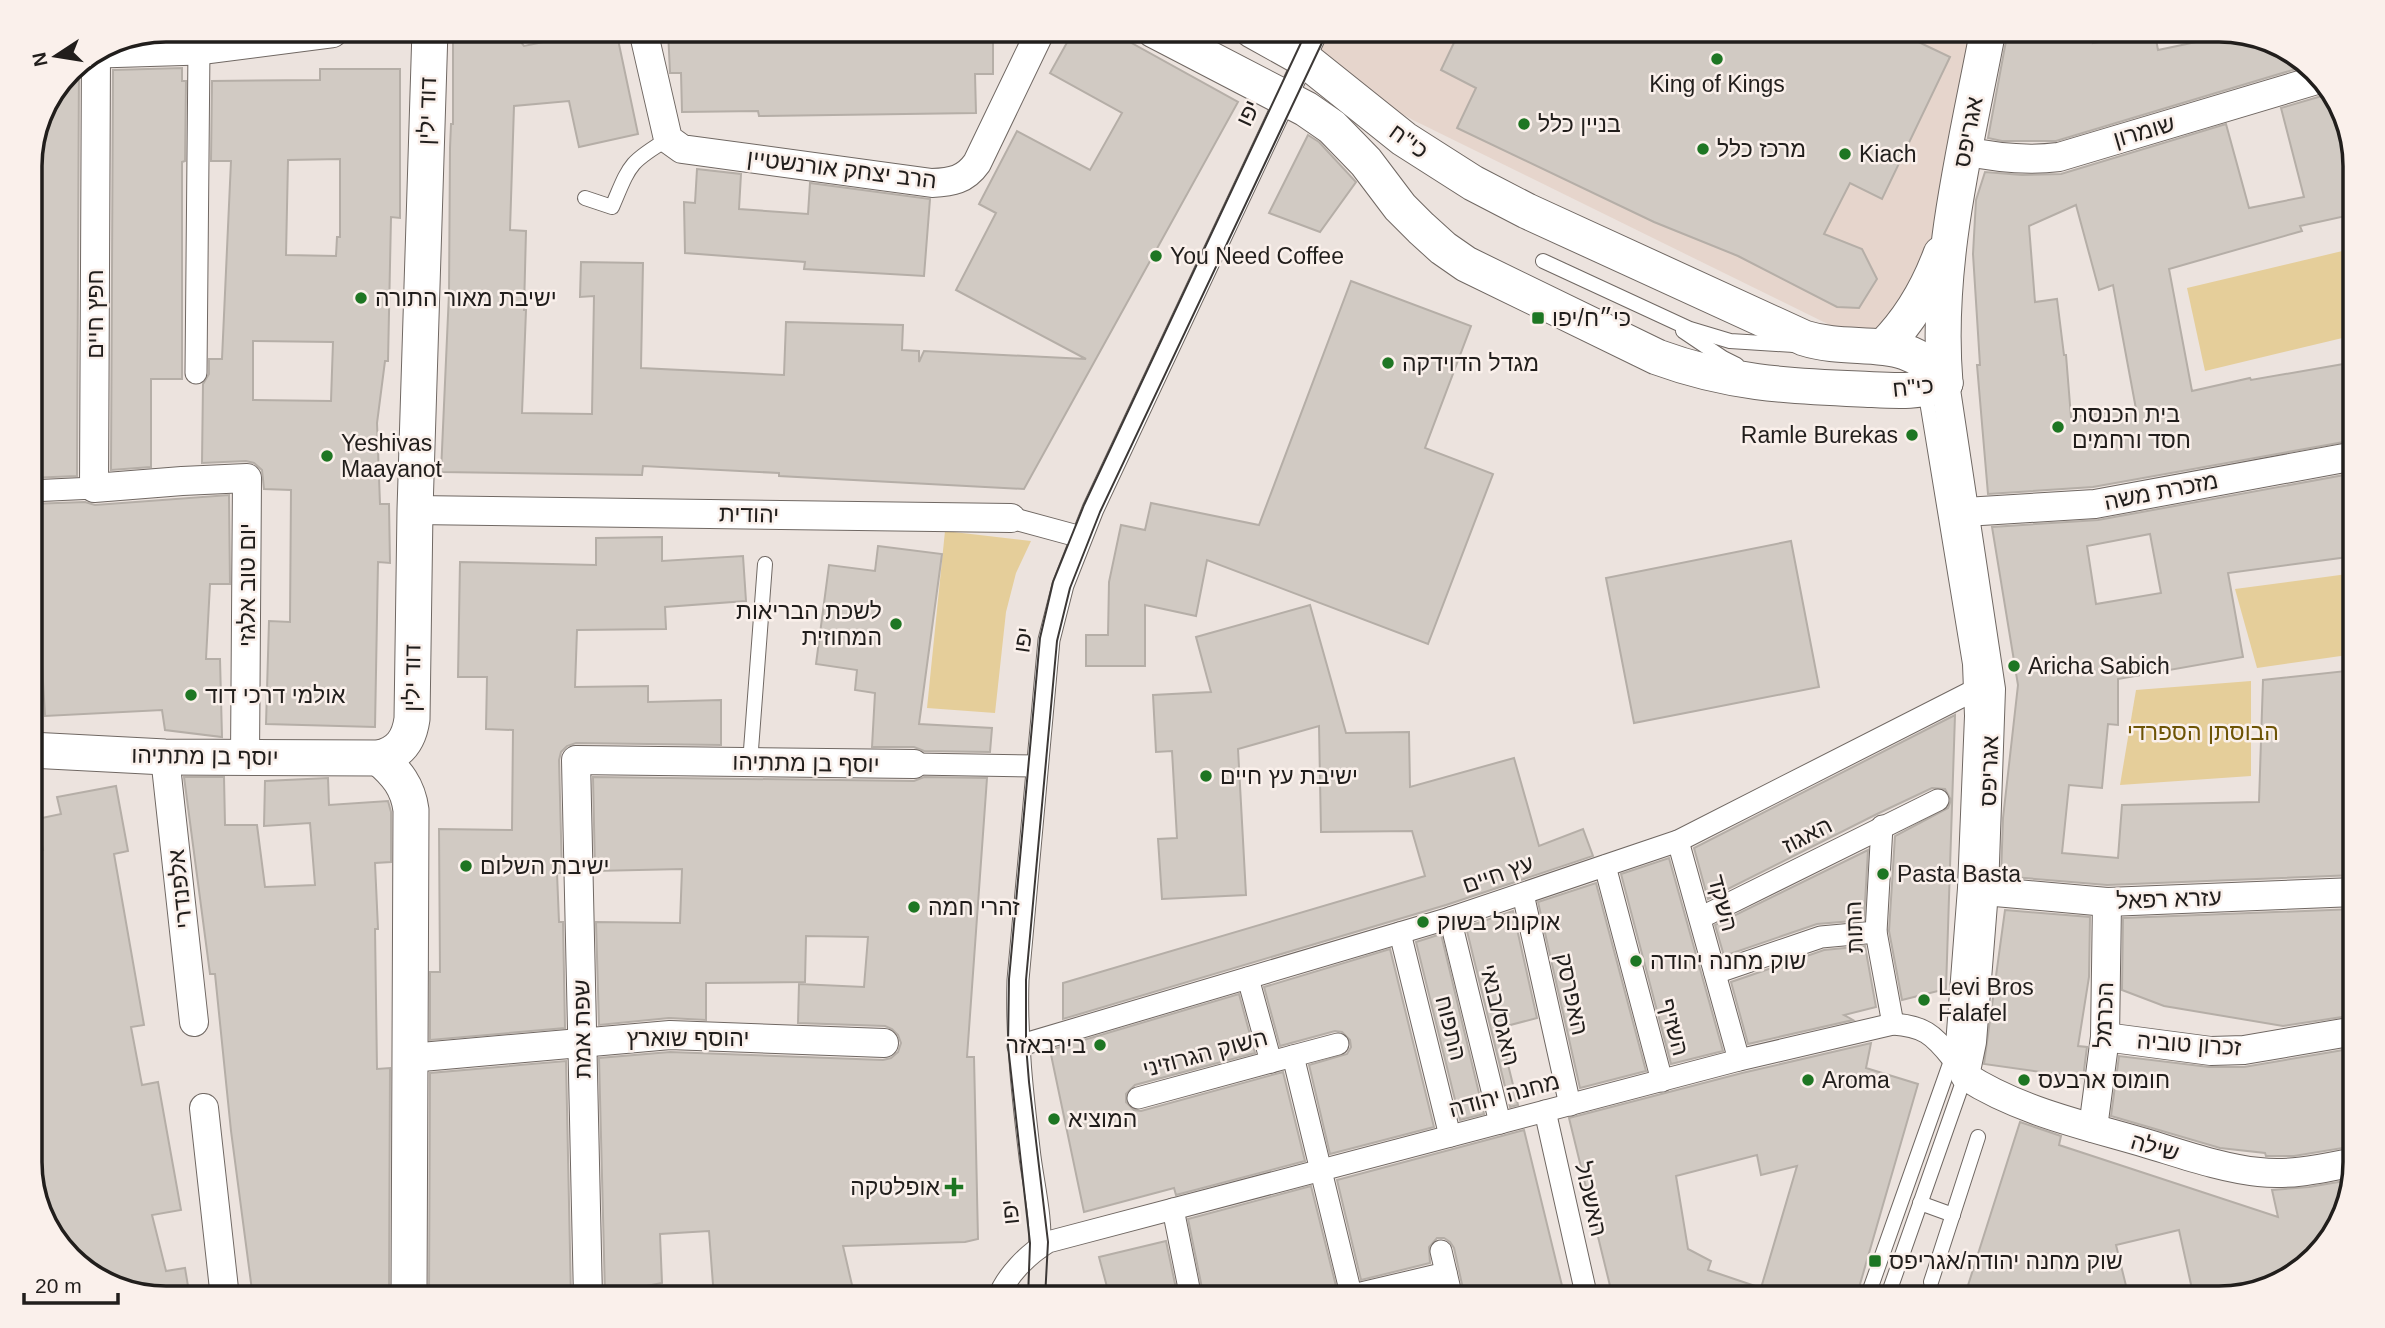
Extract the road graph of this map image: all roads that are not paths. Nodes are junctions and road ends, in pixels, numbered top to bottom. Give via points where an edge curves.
1 (234, 42) edge
2 (430, 42) edge
3 (646, 42) edge
4 (1035, 42) edge
5 (1177, 42) edge
6 (1986, 42) edge
7 (1311, 44) edge
8 (200, 47) junction
9 (122, 50) edge
10 (98, 62) edge
11 (2310, 82) edge
12 (1285, 97) junction
13 (668, 139) junction
14 (1965, 151) junction
15 (585, 198) dead end
16 (1949, 233) junction
17 (1543, 261) dead end
18 (1672, 321) junction
19 (1844, 346) junction
20 (1884, 346) junction
21 (196, 373) dead end
22 (1935, 386) junction
23 (1797, 387) junction
24 (2343, 458) edge
25 (94, 488) junction
26 (42, 490) edge
27 (415, 510) junction
28 (1965, 512) junction
29 (1011, 518) joint
30 (1081, 537) junction
31 (765, 564) dead end
32 (1971, 692) junction
33 (42, 751) edge
34 (165, 757) junction
35 (245, 757) junction
36 (379, 758) junction
37 (576, 760) joint
38 (750, 763) junction
39 (914, 764) joint
40 (1037, 766) junction
41 (1938, 800) dead end
42 (1882, 826) junction
43 (1678, 841) junction
44 (1605, 866) junction
45 (1984, 891) junction
46 (2343, 892) edge
47 (1523, 894) junction
48 (2106, 902) junction
49 (1450, 918) junction
50 (1700, 918) junction
51 (1876, 932) junction
52 (1400, 933) junction
53 (1715, 973) junction
54 (1248, 978) junction
55 (194, 1022) dead end
56 (1893, 1024) junction
57 (2343, 1033) edge
58 (2105, 1037) junction
59 (582, 1041) junction
60 (884, 1043) dead end
61 (1338, 1044) dead end
62 (1018, 1046) junction
63 (1293, 1056) junction
64 (410, 1058) junction
65 (1739, 1060) junction
66 (1270, 1062) junction
67 (1958, 1067) junction
68 (1662, 1080) junction
69 (1138, 1098) dead end
70 (1570, 1105) junction
71 (204, 1108) dead end
72 (1545, 1111) junction
73 (1500, 1123) junction
74 (2093, 1128) junction
75 (1450, 1136) junction
76 (1978, 1137) dead end
77 (2343, 1164) edge
78 (1323, 1170) junction
79 (1920, 1203) junction
80 (1172, 1209) junction
81 (1953, 1215) junction
82 (1039, 1248) junction
83 (1441, 1251) dead end
84 (1446, 1273) junction
85 (1931, 1283) dead end
86 (224, 1286) edge
87 (409, 1286) edge
88 (588, 1286) edge
89 (1003, 1286) edge
90 (1188, 1286) edge
91 (1346, 1286) edge
92 (1393, 1286) edge
93 (1449, 1286) edge
94 (1584, 1286) edge
95 (1872, 1286) edge
96 (1891, 1286) edge

1 - 8 street
2 - 27 street, דוד ילין
3 - 13 street
4 - 13 street, הרב יצחק אורנשטיין via 977,163 957,180 912,182 682,149
5 - 12 street, כי"ח
6 - 14 street, אגריפס
7 - 12 street, יפו
7 - 19 street, כי"ח via 1404,139 1473,183 1795,334
8 - 9 street
8 - 21 street
10 - 25 street, חפץ חיים
11 - 14 street, שומרון via 2059,157 2009,159
12 - 23 street, כי"ח via 1332,127 1414,221 1466,264 1669,362 1738,381
12 - 30 street, יפו
13 - 15 lane via 629,167 612,207
14 - 16 street, אגריפס
16 - 20 street, אגריפס via 1920,299
16 - 22 street, אגריפס via 1944,337
17 - 18 lane
18 - 19 lane via 1730,341
18 - 23 lane via 1723,358
19 - 20 street, כי"ח
20 - 22 street, כי"ח via 1925,361
22 - 23 street, כי"ח via 1901,391
22 - 28 street, אגריפס
22 - 32 lane, אגריפס
24 - 28 street, מזכרת משה via 2095,504
25 - 26 street
25 - 35 street, יום טוב אלגזי via 247,478
27 - 29 street, יהודית
27 - 36 street, דוד ילין via 412,719 407,740
28 - 45 street, אגריפס via 1991,689
29 - 30 street, יהודית
30 - 40 street, יפו via 1049,640
31 - 38 lane
32 - 43 street, עץ חיים
32 - 67 lane, אגריפס
33 - 34 street, יוסף בן מתתיהו
34 - 35 street, יוסף בן מתתיהו
34 - 55 street, אלפנדרי
35 - 36 street, יוסף בן מתתיהו
36 - 64 street via 399,776 411,810
37 - 38 street, יוסף בן מתתיהו
37 - 59 street, שפת אמת
38 - 39 street, יוסף בן מתתיהו
39 - 40 street, יוסף בן מתתיהו
40 - 62 street, יפו via 1018,980
41 - 42 street, האגוז
42 - 50 street, האגוז
42 - 51 street, התות
43 - 44 street, עץ חיים
43 - 50 street, השקד
44 - 47 street, עץ חיים
44 - 68 street, השזיף
45 - 48 street, עזרא רפאל
45 - 67 street, אגריפס via 1972,1042
46 - 48 street, עזרא רפאל
47 - 49 street, עץ חיים
47 - 70 street, האפרסק
48 - 58 street, הכרמל
49 - 52 street, עץ חיים
49 - 73 street, האגס/בנאי
50 - 53 street, השקד
51 - 53 street via 1821,937
51 - 56 street, התות
52 - 54 street, עץ חיים
52 - 75 street, התפוח
53 - 65 street, השקד
54 - 62 street, עץ חיים
54 - 66 street
56 - 65 street, מחנה יהודה
56 - 67 street, מחנה יהודה via 1925,1031
57 - 58 street, זכרון טוביה via 2211,1051
58 - 74 street, הכרמל
59 - 60 street, יהוסף שוארץ via 670,1035
59 - 64 street, יהוסף שוארץ
59 - 88 street, שפת אמת
61 - 63 street
62 - 82 street, יפו
63 - 66 street, השוק הגרוזיני
63 - 78 street, השוק הגרוזיני
64 - 87 street
65 - 68 street, מחנה יהודה
66 - 69 street, השוק הגרוזיני
67 - 74 street, שילה via 2009,1100
67 - 79 lane, אגריפס
67 - 95 lane, אגריפס
68 - 70 street, מחנה יהודה
70 - 72 street, מחנה יהודה
71 - 86 street
72 - 73 street, מחנה יהודה
72 - 94 street, האשכול
73 - 75 street, מחנה יהודה
74 - 77 street, שילה via 2258,1172
75 - 78 street, מחנה יהודה
76 - 81 lane
78 - 80 street, מחנה יהודה
78 - 91 street, השוק הגרוזיני
79 - 81 lane
79 - 96 lane, אגריפס
80 - 82 street, מחנה יהודה
80 - 90 street
81 - 85 lane
82 - 89 street, יפו
83 - 84 street
84 - 92 street
84 - 93 street

